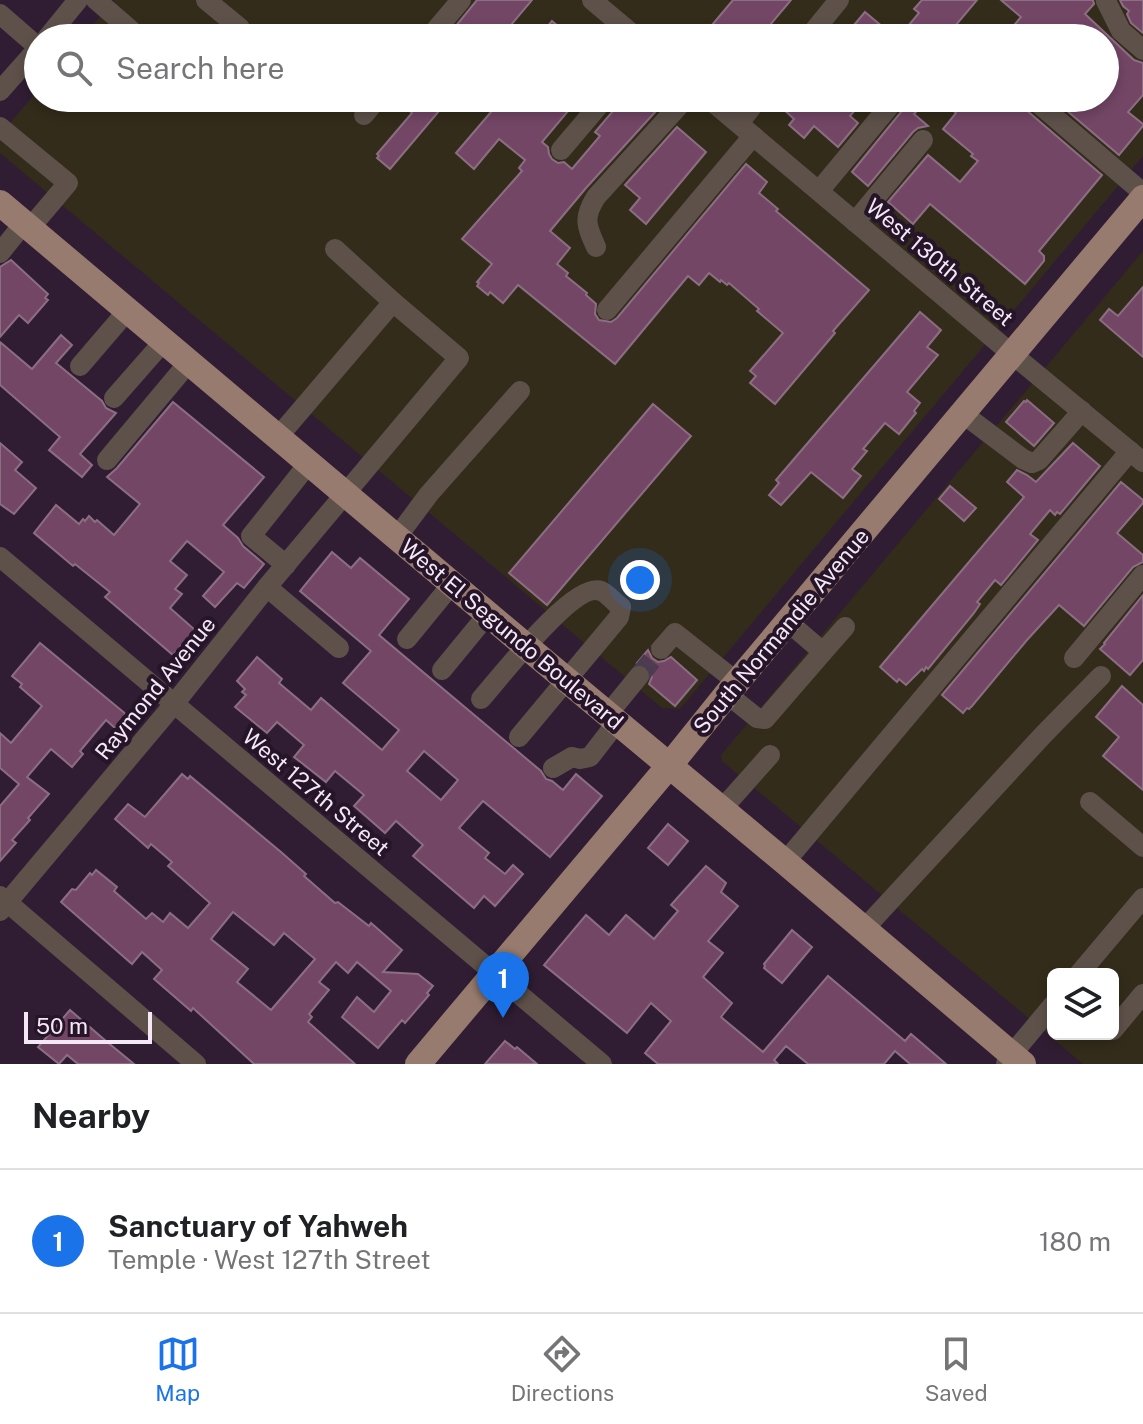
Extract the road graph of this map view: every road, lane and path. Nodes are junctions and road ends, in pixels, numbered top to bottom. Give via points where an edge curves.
1 (78, 0) edge
2 (96, 0) edge
3 (206, 0) edge
4 (461, 0) edge
5 (592, 0) edge
6 (839, 0) edge
7 (1107, 0) edge
8 (0, 14) edge
9 (58, 24) edge
10 (124, 24) edge
11 (235, 24) edge
12 (441, 24) edge
13 (620, 24) edge
14 (819, 24) edge
15 (1118, 24) edge
16 (1119, 27) edge
17 (24, 35) edge
18 (1143, 50) edge
19 (24, 63) edge
20 (0, 91) edge
21 (366, 112) edge
22 (593, 112) edge
23 (673, 112) edge
24 (725, 112) edge
25 (753, 112) edge
26 (884, 112) edge
27 (1048, 112) edge
28 (364, 115) dead end
29 (0, 127) edge
30 (746, 129) junction
31 (923, 140) dead end
32 (561, 150) dead end
33 (819, 191) junction
34 (1143, 196) edge
35 (0, 203) edge
36 (855, 222) junction
37 (27, 226) junction
38 (596, 247) dead end
39 (335, 249) dead end
40 (0, 253) edge
41 (393, 302) junction
42 (128, 310) junction
43 (607, 310) dead end
44 (164, 341) junction
45 (1012, 354) junction
46 (189, 362) junction
47 (80, 366) dead end
48 (520, 391) dead end
49 (114, 398) dead end
50 (1082, 411) junction
51 (962, 413) junction
52 (278, 437) junction
53 (1136, 456) edge
54 (107, 460) dead end
55 (309, 463) junction
56 (346, 494) junction
57 (397, 537) junction
58 (0, 557) edge
59 (286, 565) junction
60 (1143, 575) edge
61 (452, 584) junction
62 (267, 587) junction
63 (488, 614) junction
64 (788, 622) junction
65 (845, 627) dead end
66 (407, 639) dead end
67 (526, 647) junction
68 (339, 648) dead end
69 (661, 649) tunnel mouth
70 (823, 652) junction
71 (1074, 658) dead end
72 (442, 670) dead end
73 (639, 676) tunnel mouth
74 (1101, 676) dead end
75 (566, 680) junction
76 (732, 688) junction
77 (481, 699) dead end
78 (174, 704) junction
79 (612, 718) junction
80 (519, 737) dead end
81 (770, 755) dead end
82 (669, 766) junction
83 (553, 768) dead end
84 (1090, 802) dead end
85 (722, 809) junction
86 (1143, 847) edge
87 (785, 862) junction
88 (2, 903) edge
89 (1141, 905) edge
90 (864, 929) junction
91 (1084, 968) edge
92 (494, 973) junction
93 (1143, 994) edge
94 (1047, 1014) edge
95 (1119, 1022) edge
96 (1014, 1061) edge
97 (196, 1064) edge
98 (418, 1064) edge
99 (602, 1064) edge

1 - 9 street
2 - 10 street
3 - 11 street
4 - 12 street
5 - 13 street
6 - 14 street
7 - 15 street
8 - 17 street
16 - 18 street
19 - 20 street
21 - 28 street
22 - 32 street
23 - 38 street via 587,211 586,227
24 - 30 street, West 130th Street
25 - 30 street
26 - 33 street
27 - 34 street
29 - 37 street via 68,183
30 - 33 street, West 130th Street
30 - 43 street
31 - 36 street
33 - 36 street, West 130th Street
34 - 45 main road, South Normandie Avenue
35 - 37 main road, West El Segundo Boulevard
36 - 45 street, West 130th Street
37 - 40 street
37 - 42 main road, West El Segundo Boulevard
39 - 41 street
41 - 52 street
41 - 56 street, Raymond Avenue via 459,358
42 - 44 main road, West El Segundo Boulevard
42 - 47 street
44 - 46 main road, West El Segundo Boulevard
44 - 49 street
45 - 50 street, West 130th Street
45 - 51 main road, South Normandie Avenue
46 - 52 main road, West El Segundo Boulevard
46 - 54 street
48 - 57 street
50 - 51 street via 1032,463
50 - 53 street, West 130th Street
51 - 64 main road, South Normandie Avenue
52 - 55 main road, West El Segundo Boulevard
53 - 87 street
55 - 56 main road, West El Segundo Boulevard
55 - 59 street via 251,536
56 - 57 main road, West El Segundo Boulevard
56 - 59 street, Raymond Avenue
57 - 61 main road, West El Segundo Boulevard
58 - 78 street, West 127th Street
59 - 62 street, Raymond Avenue
60 - 71 street
61 - 63 main road, West El Segundo Boulevard
61 - 66 street
62 - 68 street
62 - 78 street, Raymond Avenue
63 - 67 main road, West El Segundo Boulevard
63 - 72 street
64 - 70 street
64 - 76 main road, South Normandie Avenue
65 - 70 street
67 - 75 main road, West El Segundo Boulevard
67 - 75 street via 556,614 587,591 601,591 621,607 619,617
67 - 77 street
69 - 76 street via 675,633
70 - 76 street via 765,719 757,718
73 - 79 street
74 - 90 street
75 - 79 main road, West El Segundo Boulevard
75 - 80 street
76 - 82 main road, South Normandie Avenue
78 - 88 street, Raymond Avenue
78 - 92 street, West 127th Street
79 - 82 main road, West El Segundo Boulevard
79 - 83 street via 590,757 572,757
81 - 85 street
82 - 85 main road, West El Segundo Boulevard
82 - 92 main road, South Normandie Avenue
84 - 86 street
85 - 87 main road, West El Segundo Boulevard
87 - 90 main road, West El Segundo Boulevard
88 - 97 street
89 - 91 street
90 - 96 main road, West El Segundo Boulevard
92 - 98 main road, South Normandie Avenue
92 - 99 street, West 127th Street
93 - 95 street
94 - 96 street

